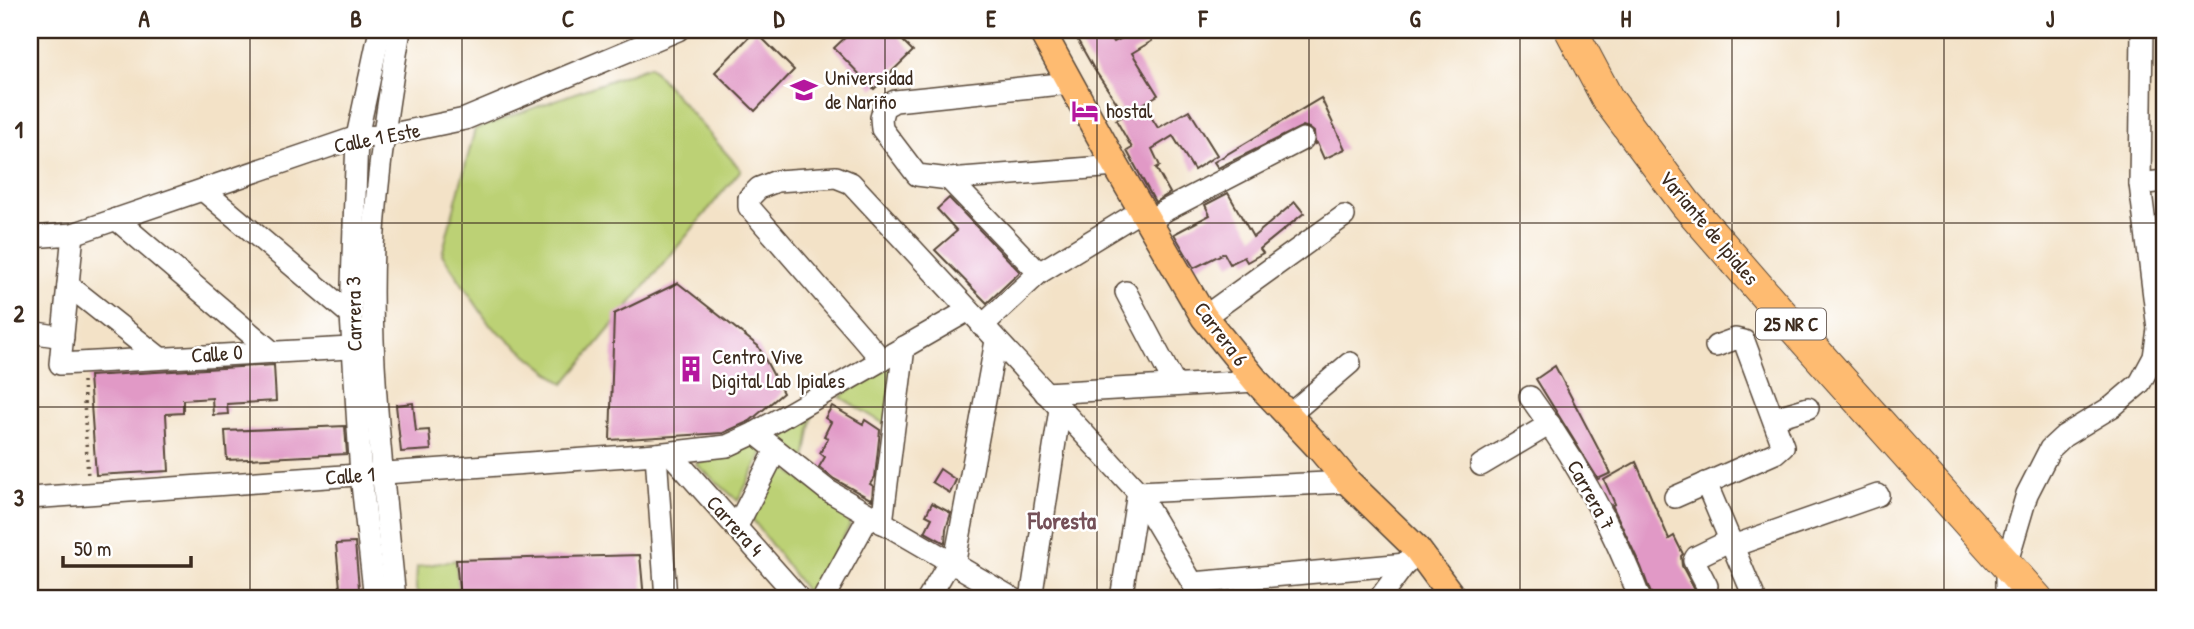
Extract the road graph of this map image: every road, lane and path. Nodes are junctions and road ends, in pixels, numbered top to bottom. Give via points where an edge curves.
1 (380, 30) edge
2 (400, 30) edge
3 (678, 30) edge
4 (1041, 30) edge
5 (1571, 30) edge
6 (2142, 30) edge
7 (1070, 83) junction
8 (383, 136) junction
9 (357, 137) junction
10 (1303, 139) dead end
11 (1116, 166) junction
12 (949, 179) junction
13 (2164, 181) edge
14 (2140, 184) junction
15 (203, 190) junction
16 (1146, 215) junction
17 (1344, 216) dead end
18 (116, 219) junction
19 (73, 234) junction
20 (30, 237) edge
21 (1039, 273) junction
22 (68, 285) junction
23 (1126, 292) dead end
24 (351, 315) junction
25 (1204, 317) junction
26 (982, 326) junction
27 (30, 332) edge
28 (63, 337) junction
29 (1716, 346) dead end
30 (364, 347) junction
31 (904, 347) junction
32 (271, 351) junction
33 (160, 358) junction
34 (882, 360) junction
35 (1350, 363) dead end
36 (71, 364) junction
37 (1256, 381) junction
38 (1175, 386) junction
39 (1045, 393) junction
40 (1530, 397) dead end
41 (1808, 408) dead end
42 (1060, 410) junction
43 (1289, 415) junction
44 (1774, 418) junction
45 (1550, 424) junction
46 (755, 433) junction
47 (776, 450) junction
48 (663, 453) junction
49 (1480, 465) dead end
50 (383, 473) junction
51 (361, 475) junction
52 (1348, 482) junction
53 (1706, 483) junction
54 (1138, 492) junction
55 (89, 494) junction
56 (1878, 495) dead end
57 (1675, 497) dead end
58 (30, 498) edge
59 (876, 519) junction
60 (736, 528) junction
61 (1732, 543) junction
62 (1411, 556) junction
63 (951, 564) junction
64 (2006, 565) junction
65 (782, 579) junction
66 (1707, 586) dead end
67 (1198, 591) edge
68 (375, 599) edge
69 (395, 599) edge
70 (666, 599) edge
71 (791, 599) edge
72 (800, 599) edge
73 (823, 599) edge
74 (928, 599) edge
75 (1014, 599) edge
76 (1031, 599) edge
77 (1121, 599) edge
78 (1379, 599) edge
79 (1454, 599) edge
80 (1640, 599) edge
81 (1755, 599) edge
82 (2006, 599) edge
83 (2037, 599) edge

1 - 9 street, Carrera 3
2 - 8 street, Carrera 3
3 - 8 street, Calle 1 Este via 465,119
4 - 7 main road, Carrera 6
5 - 64 highway, Variante de Ipiales / 25 NR C via 1607,98 1686,204
6 - 14 street
7 - 11 main road, Carrera 6
7 - 12 street via 895,101 884,107 882,129 917,175
8 - 9 street, Calle 1 Este
8 - 30 street, Carrera 3
9 - 15 street, Calle 1 Este
9 - 24 street, Carrera 3
10 - 16 street, Calle 1 via 1166,210
11 - 12 street
11 - 16 main road, Carrera 6
12 - 21 street
13 - 14 street
14 - 64 street via 2158,329 2154,357 2140,383 2050,449 2027,494
15 - 18 street, Calle 1 Este
15 - 24 street
16 - 21 street, Calle 1
16 - 25 main road, Carrera 6
17 - 25 street
18 - 19 street, Calle 1 Este
18 - 32 street
19 - 20 street, Calle 1 Este
19 - 22 street
21 - 26 street, Calle 1
22 - 28 street
22 - 33 street
23 - 38 street
24 - 30 street, Carrera 3
25 - 37 main road, Carrera 6
26 - 31 street, Calle 1
26 - 34 street via 851,183 836,177 777,181 760,188 749,198 749,207
26 - 39 street
26 - 63 street
27 - 28 street
28 - 36 street
29 - 44 street via 1735,339 1744,341
30 - 32 street, Calle 0
30 - 50 street, Carrera 3
30 - 51 street, Carrera 3
31 - 34 street, Calle 1
31 - 59 street
32 - 33 street, Calle 0
33 - 36 street, Calle 0
34 - 46 street, Calle 1
35 - 43 street
36 - 55 path
37 - 38 street
37 - 43 main road, Carrera 6
38 - 39 street
39 - 42 street
40 - 45 street, Carrera 7
41 - 44 street
42 - 54 street
42 - 76 street
43 - 52 main road, Carrera 6
44 - 53 street via 1782,450
45 - 49 street
45 - 80 street, Carrera 7 via 1590,487
46 - 47 street
46 - 48 street, Calle 1 via 727,446
47 - 59 street via 827,490
47 - 60 street
48 - 50 street, Calle 1
48 - 60 street, Carrera 4
48 - 70 street
50 - 51 street, Calle 1
50 - 69 street, Carrera 3
51 - 55 street, Calle 1
51 - 68 street, Carrera 3
52 - 54 street
52 - 62 main road, Carrera 6
53 - 57 street
53 - 61 street
54 - 67 street
54 - 77 street
55 - 58 street, Calle 1
56 - 61 street
59 - 63 street
59 - 73 street
60 - 65 street, Carrera 4
61 - 66 street via 1696,557
61 - 81 street
62 - 67 street
62 - 78 street
62 - 79 main road, Carrera 6
63 - 74 street
63 - 75 street
64 - 82 street
64 - 83 highway, Variante de Ipiales / 25 NR C
65 - 71 street
65 - 72 street, Carrera 4

